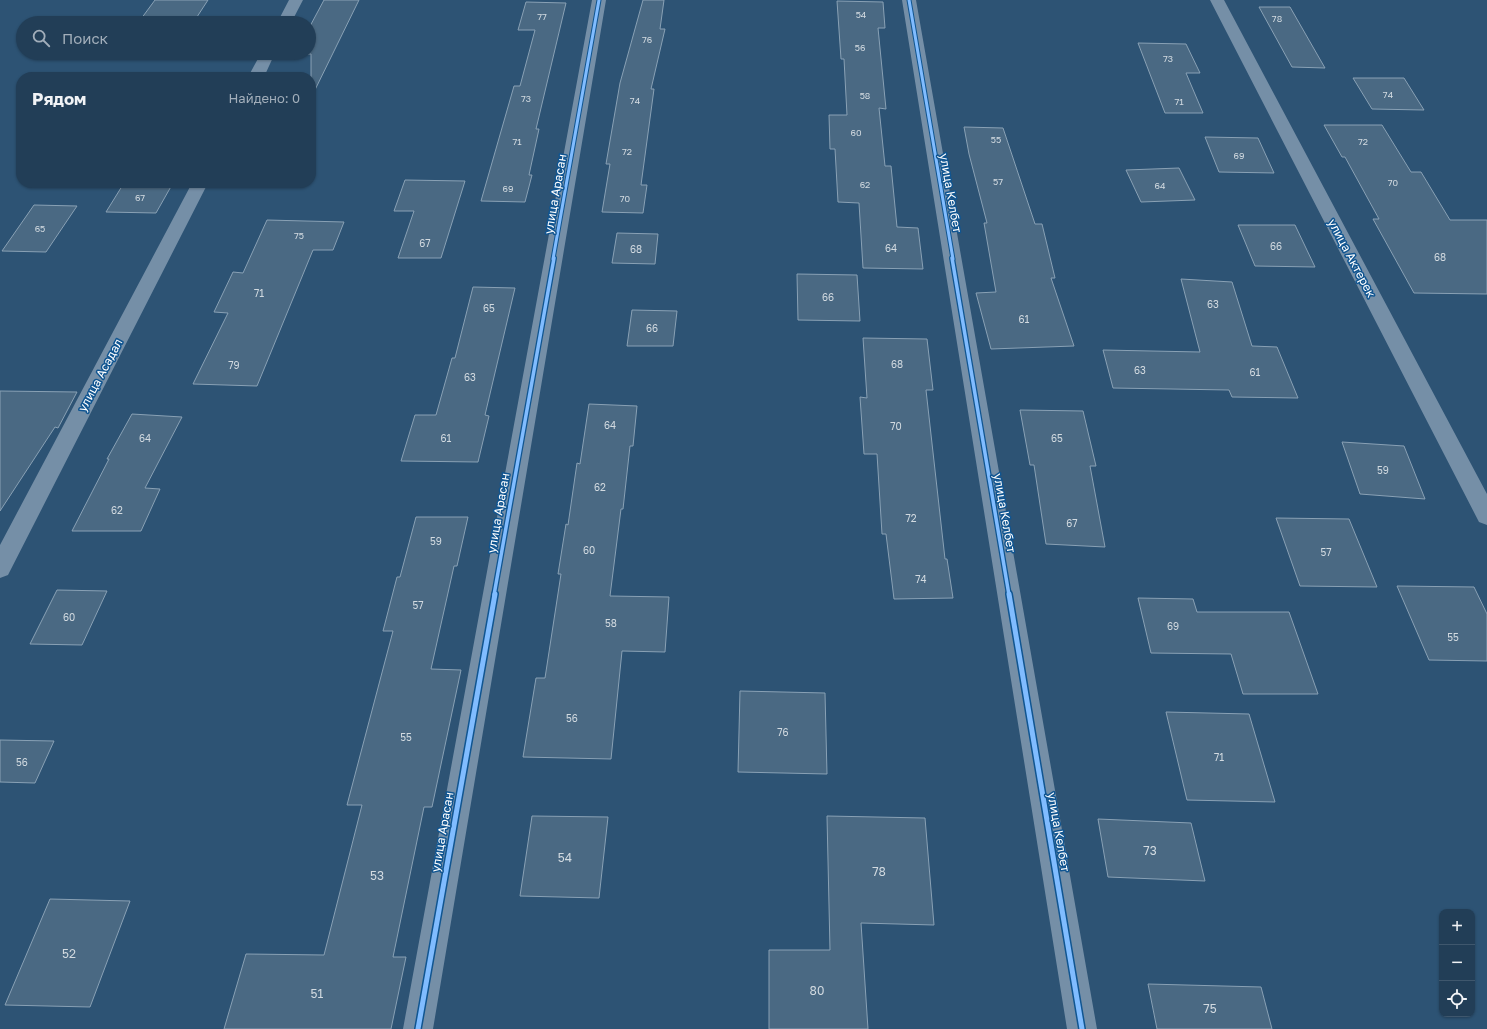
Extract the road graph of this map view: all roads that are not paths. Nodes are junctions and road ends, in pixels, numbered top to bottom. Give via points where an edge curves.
1 (296, 0) edge
2 (599, 0) edge
3 (909, 0) edge
4 (1217, 0) edge
5 (288, 16) edge
6 (264, 60) edge
7 (258, 72) edge
8 (197, 188) edge
9 (1487, 515) edge
10 (0, 568) edge
11 (418, 1029) edge
12 (1082, 1029) edge

1 - 5 street
2 - 11 street, улица Арасан
3 - 12 street, улица Келбет
4 - 9 street, улица Актерек
6 - 7 street
8 - 10 street, улица Асадал

